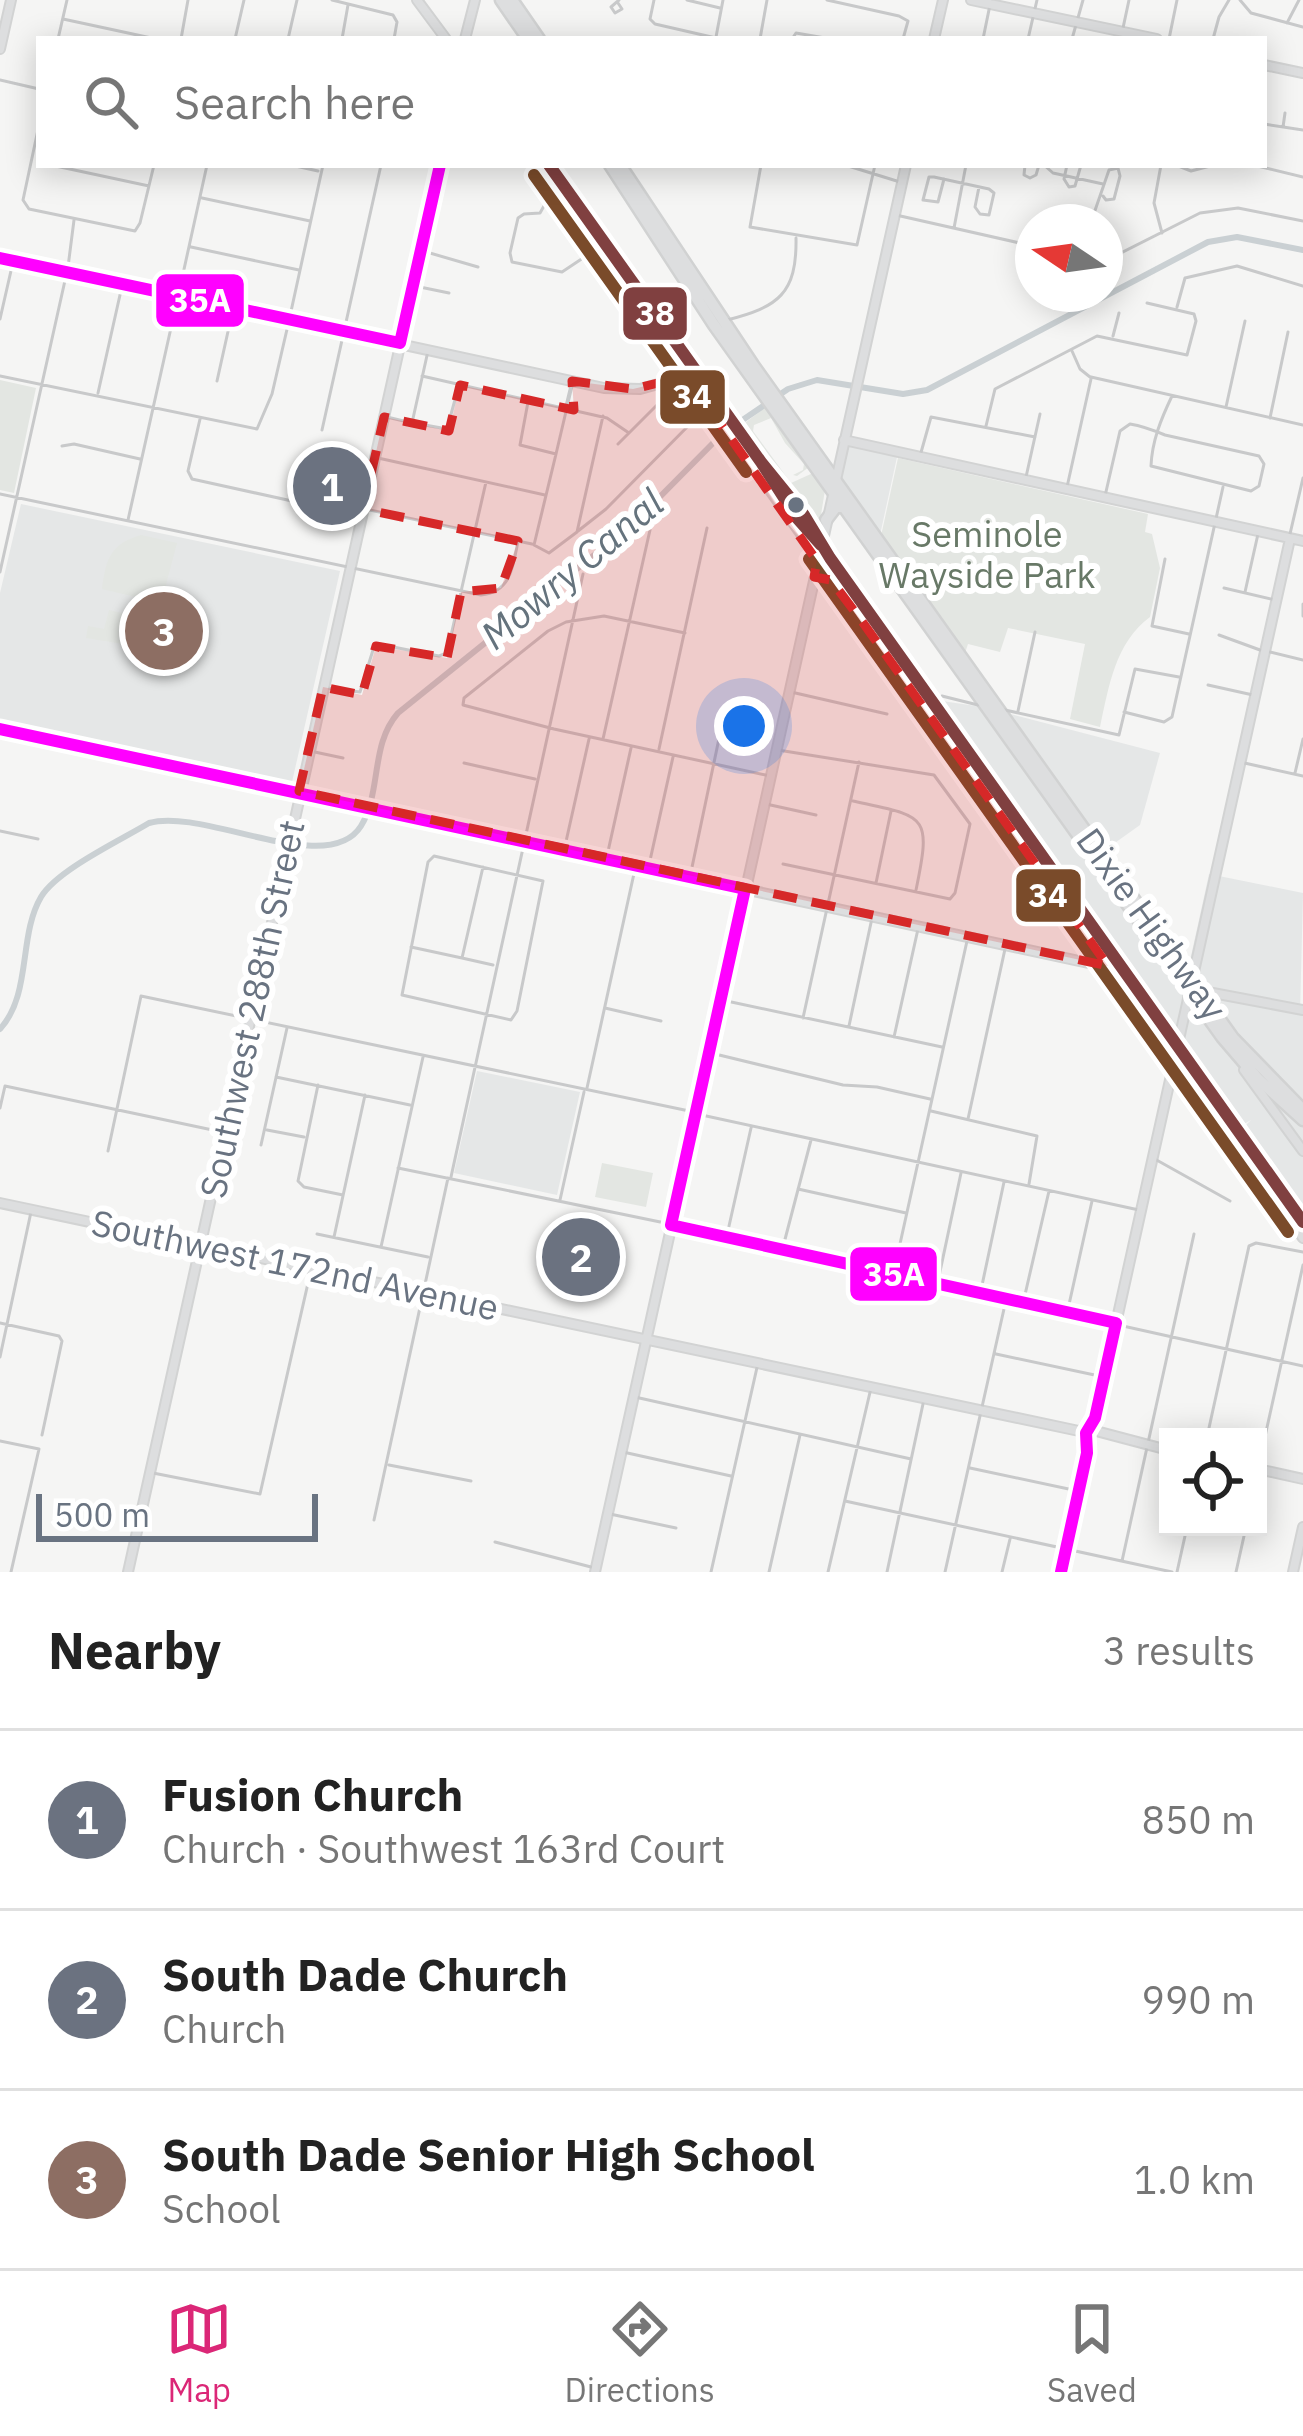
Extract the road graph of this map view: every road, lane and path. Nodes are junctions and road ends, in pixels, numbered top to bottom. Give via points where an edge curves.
1 (11, 0) edge
2 (67, 0) edge
3 (188, 0) edge
4 (244, 0) edge
5 (296, 0) edge
6 (332, 0) edge
7 (417, 0) edge
8 (475, 0) edge
9 (502, 0) edge
10 (512, 0) edge
11 (654, 0) edge
12 (687, 0) edge
13 (723, 0) edge
14 (767, 0) edge
15 (826, 0) edge
16 (943, 0) edge
17 (971, 0) edge
18 (1036, 0) edge
19 (1083, 0) edge
20 (1129, 0) edge
21 (1177, 0) edge
22 (1229, 0) edge
23 (1240, 0) edge
24 (1299, 0) edge
25 (991, 2) edge
26 (348, 4) junction
27 (721, 8) junction
28 (1034, 13) junction
29 (63, 19) junction
30 (3, 22) edge
31 (1078, 22) junction
32 (1287, 23) junction
33 (1303, 27) edge
34 (1121, 35) edge
35 (59, 36) edge
36 (142, 36) edge
37 (182, 36) edge
38 (236, 36) edge
39 (289, 36) edge
40 (343, 36) edge
41 (394, 36) edge
42 (444, 36) edge
43 (466, 36) edge
44 (531, 36) edge
45 (532, 36) edge
46 (708, 36) edge
47 (716, 36) edge
48 (761, 36) edge
49 (905, 36) edge
50 (935, 36) edge
51 (984, 36) edge
52 (1029, 36) edge
53 (1073, 36) edge
54 (1169, 36) edge
55 (1214, 36) edge
56 (0, 49) edge
57 (1267, 65) edge
58 (1303, 73) edge
59 (0, 80) edge
60 (36, 88) edge
61 (1285, 113) dead end
62 (1267, 125) edge
63 (1283, 128) junction
64 (1303, 130) edge
65 (36, 138) edge
66 (31, 161) junction
67 (36, 162) edge
68 (65, 168) edge
69 (153, 168) edge
70 (206, 168) edge
71 (322, 168) edge
72 (380, 168) edge
73 (439, 168) edge
74 (540, 168) edge
75 (618, 168) edge
76 (619, 168) edge
77 (760, 168) edge
78 (850, 168) edge
79 (874, 168) edge
80 (905, 168) edge
81 (965, 168) edge
82 (1045, 168) edge
83 (1066, 168) edge
84 (1080, 168) edge
85 (1161, 168) edge
86 (1266, 168) edge
87 (873, 174) junction
88 (1065, 176) junction
89 (1303, 177) edge
90 (944, 179) junction
91 (1078, 179) junction
92 (902, 183) junction
93 (962, 183) junction
94 (1105, 185) junction
95 (149, 186) junction
96 (979, 187) junction
97 (554, 188) junction
98 (1102, 196) junction
99 (200, 197) junction
100 (1095, 204) edge
101 (895, 215) junction
102 (74, 220) junction
103 (311, 221) junction
104 (1303, 221) edge
105 (954, 228) junction
106 (1162, 233) junction
107 (796, 236) junction
108 (1015, 242) edge
109 (189, 246) junction
110 (597, 248) junction
111 (421, 250) junction
112 (1123, 251) edge
113 (0, 258) edge
114 (13, 260) junction
115 (478, 267) dead end
116 (300, 270) junction
117 (67, 272) junction
118 (122, 284) junction
119 (413, 286) junction
120 (1303, 286) edge
121 (449, 293) dead end
122 (178, 296) junction
123 (1147, 303) dead end
124 (233, 308) junction
125 (1177, 309) junction
126 (1119, 313) dead end
127 (0, 319) edge
128 (289, 320) junction
129 (1245, 321) dead end
130 (718, 322) junction
131 (344, 331) junction
132 (1288, 332) dead end
133 (1113, 338) junction
134 (400, 343) junction
135 (428, 350) junction
136 (1072, 350) junction
137 (0, 376) edge
138 (422, 376) junction
139 (687, 376) junction
140 (1091, 377) junction
141 (572, 381) junction
142 (217, 382) dead end
143 (42, 385) junction
144 (460, 385) junction
145 (656, 386) junction
146 (1172, 396) junction
147 (97, 397) junction
148 (772, 399) junction
149 (528, 400) junction
150 (662, 400) junction
151 (153, 408) junction
152 (566, 408) junction
153 (1226, 408) junction
154 (700, 414) dead end
155 (1040, 415) dead end
156 (602, 416) junction
157 (384, 417) junction
158 (200, 418) junction
159 (1270, 418) junction
160 (412, 423) junction
161 (1303, 425) edge
162 (688, 426) junction
163 (986, 426) junction
164 (322, 430) dead end
165 (1157, 432) junction
166 (628, 434) junction
167 (1035, 437) junction
168 (844, 440) junction
169 (618, 444) dead end
170 (62, 446) dead end
171 (556, 454) junction
172 (375, 458) junction
173 (920, 458) junction
174 (141, 459) junction
175 (840, 462) junction
176 (825, 466) junction
177 (1303, 478) edge
178 (1025, 481) junction
179 (486, 482) junction
180 (1223, 485) junction
181 (835, 487) junction
182 (1066, 490) junction
183 (0, 494) edge
184 (547, 495) junction
185 (16, 498) junction
186 (1105, 498) junction
187 (844, 507) junction
188 (363, 513) junction
189 (580, 516) junction
190 (826, 520) junction
191 (128, 521) junction
192 (590, 522) junction
193 (1215, 522) junction
194 (707, 528) dead end
195 (650, 530) dead end
196 (474, 532) junction
197 (577, 532) junction
198 (1258, 532) junction
199 (1290, 538) junction
200 (518, 541) junction
201 (1303, 542) edge
202 (534, 544) junction
203 (820, 546) junction
204 (808, 549) junction
205 (880, 551) junction
206 (1165, 559) dead end
207 (817, 561) junction
208 (350, 568) junction
209 (0, 572) edge
210 (583, 574) dead end
211 (831, 580) junction
212 (1225, 588) dead end
213 (461, 592) junction
214 (811, 592) junction
215 (1245, 592) junction
216 (1276, 600) junction
217 (1303, 604) edge
218 (1302, 615) edge
219 (572, 620) junction
220 (630, 621) junction
221 (1035, 632) dead end
222 (685, 633) junction
223 (1191, 634) junction
224 (1220, 635) dead end
225 (948, 645) junction
226 (1264, 651) junction
227 (1303, 660) edge
228 (1181, 678) junction
229 (1208, 685) dead end
230 (322, 687) junction
231 (973, 687) junction
232 (789, 692) junction
233 (1255, 695) junction
234 (943, 696) dead end
235 (968, 702) junction
236 (991, 704) junction
237 (725, 710) dead end
238 (1124, 712) junction
239 (1017, 713) junction
240 (887, 714) dead end
241 (548, 727) junction
242 (0, 729) edge
243 (589, 737) junction
244 (603, 740) junction
245 (1303, 740) edge
246 (631, 746) junction
247 (776, 749) junction
248 (308, 750) junction
249 (659, 752) junction
250 (673, 755) junction
251 (343, 758) dead end
252 (859, 760) junction
253 (1240, 762) junction
254 (464, 763) dead end
255 (714, 764) junction
256 (1295, 774) junction
257 (770, 776) junction
258 (1303, 776) edge
259 (536, 779) junction
260 (299, 791) junction
261 (851, 801) junction
262 (764, 804) junction
263 (1058, 807) junction
264 (891, 809) junction
265 (816, 815) dead end
266 (0, 831) edge
267 (38, 839) dead end
268 (523, 840) junction
269 (1095, 844) junction
270 (564, 849) junction
271 (606, 858) junction
272 (1095, 860) junction
273 (784, 864) dead end
274 (636, 865) junction
275 (483, 866) junction
276 (648, 867) junction
277 (516, 872) junction
278 (834, 874) junction
279 (690, 876) junction
280 (876, 883) junction
281 (745, 889) junction
282 (915, 892) junction
283 (1132, 896) junction
284 (827, 907) junction
285 (873, 916) junction
286 (919, 927) junction
287 (968, 938) junction
288 (410, 947) junction
289 (1005, 947) junction
290 (462, 958) junction
291 (495, 965) junction
292 (1108, 966) junction
293 (1193, 982) junction
294 (721, 1000) junction
295 (605, 1008) junction
296 (1202, 1009) junction
297 (1303, 1009) edge
298 (1184, 1012) junction
299 (484, 1016) junction
300 (803, 1018) junction
301 (250, 1019) junction
302 (661, 1021) dead end
303 (287, 1027) junction
304 (848, 1027) junction
305 (894, 1037) junction
306 (943, 1048) junction
307 (709, 1052) junction
308 (423, 1055) junction
309 (1236, 1055) junction
310 (1174, 1060) junction
311 (473, 1066) junction
312 (1184, 1073) junction
313 (276, 1076) junction
314 (1169, 1080) junction
315 (318, 1085) junction
316 (586, 1089) junction
317 (365, 1096) junction
318 (932, 1100) junction
319 (412, 1105) junction
320 (0, 1108) edge
321 (115, 1108) junction
322 (1303, 1110) edge
323 (930, 1111) junction
324 (696, 1113) junction
325 (968, 1119) junction
326 (1303, 1120) edge
327 (752, 1126) junction
328 (265, 1129) junction
329 (225, 1132) junction
330 (307, 1138) junction
331 (812, 1138) junction
332 (261, 1145) dead end
333 (1302, 1150) edge
334 (108, 1151) dead end
335 (1152, 1157) junction
336 (919, 1162) junction
337 (398, 1168) junction
338 (962, 1171) junction
339 (449, 1178) junction
340 (1005, 1180) junction
341 (1029, 1186) junction
342 (796, 1189) junction
343 (1049, 1190) junction
344 (343, 1195) junction
345 (1093, 1200) junction
346 (559, 1201) junction
347 (1230, 1201) dead end
348 (0, 1203) edge
349 (32, 1210) junction
350 (1140, 1210) junction
351 (908, 1213) junction
352 (671, 1225) junction
353 (317, 1234) dead end
354 (1194, 1234) dead end
355 (334, 1237) junction
356 (727, 1237) junction
357 (1303, 1238) edge
358 (201, 1246) junction
359 (381, 1247) junction
360 (782, 1249) junction
361 (1303, 1252) edge
362 (430, 1257) junction
363 (1303, 1265) edge
364 (311, 1268) junction
365 (893, 1273) junction
366 (938, 1283) junction
367 (422, 1292) junction
368 (980, 1292) junction
369 (1006, 1298) junction
370 (1024, 1302) junction
371 (1067, 1312) junction
372 (3, 1323) edge
373 (1116, 1323) junction
374 (1172, 1336) junction
375 (646, 1337) junction
376 (1227, 1349) junction
377 (994, 1354) junction
378 (0, 1357) edge
379 (758, 1361) junction
380 (1282, 1361) junction
381 (1303, 1366) edge
382 (1104, 1377) junction
383 (871, 1386) junction
384 (634, 1396) junction
385 (925, 1398) junction
386 (981, 1410) junction
387 (745, 1421) junction
388 (1210, 1428) edge
389 (1267, 1429) edge
390 (800, 1433) junction
391 (1090, 1433) junction
392 (42, 1436) dead end
393 (0, 1441) edge
394 (1148, 1445) junction
395 (857, 1446) junction
396 (1159, 1448) edge
397 (621, 1452) junction
398 (911, 1459) junction
399 (387, 1465) junction
400 (968, 1468) junction
401 (150, 1472) junction
402 (1267, 1472) edge
403 (733, 1476) junction
404 (1303, 1479) edge
405 (471, 1481) dead end
406 (1079, 1491) junction
407 (844, 1501) junction
408 (899, 1513) junction
409 (608, 1514) junction
410 (374, 1520) dead end
411 (955, 1525) junction
412 (1303, 1527) edge
413 (676, 1528) dead end
414 (1185, 1536) edge
415 (1244, 1536) edge
416 (1010, 1537) junction
417 (495, 1542) dead end
418 (1066, 1549) junction
419 (1122, 1561) junction
420 (1297, 1568) edge
421 (595, 1570) edge
422 (11, 1572) edge
423 (128, 1572) edge
424 (607, 1572) edge
425 (711, 1572) edge
426 (769, 1572) edge
427 (829, 1572) edge
428 (887, 1572) edge
429 (945, 1572) edge
430 (1002, 1572) edge
431 (1061, 1572) edge
432 (1175, 1572) edge
433 (1236, 1572) edge

1 - 30 street
2 - 29 street
3 - 37 street
4 - 38 street
5 - 39 street
6 - 26 street
7 - 42 street
8 - 43 street
9 - 44 highway
10 - 45 highway
11 - 46 street via 652,22
12 - 27 street
13 - 27 street
14 - 48 street
15 - 49 street via 908,21
16 - 50 street
17 - 25 street
18 - 28 street
19 - 31 street
20 - 34 street
21 - 54 street
22 - 55 street
23 - 32 street via 1251,13
24 - 32 street
25 - 28 street
25 - 51 street
26 - 40 street
26 - 41 street via 396,17
27 - 47 street
28 - 31 street
28 - 52 street
29 - 35 street
29 - 36 street
30 - 56 street
31 - 34 street
31 - 53 street
32 - 33 street
57 - 58 street
59 - 60 street
61 - 63 street
62 - 63 street
63 - 64 street
65 - 66 street
66 - 67 street
66 - 102 street via 24,207
68 - 95 street
69 - 95 street
70 - 99 street
71 - 103 street
72 - 131 street
73 - 111 street, Southwest 288th Street
74 - 97 street
75 - 130 highway via 682,278
76 - 130 highway
77 - 107 street via 750,227
78 - 87 street
79 - 87 street
80 - 92 street
81 - 93 street
82 - 88 street
83 - 88 street
84 - 91 street
85 - 106 street via 1154,203
86 - 89 street
87 - 92 street
87 - 107 street via 856,245
88 - 91 street
88 - 91 street via 1069,187
90 - 90 street via 938,202 923,200 927,178
90 - 93 street
91 - 94 street
92 - 101 street
93 - 96 street
93 - 105 street
94 - 98 street
94 - 98 street via 1108,170 1119,170 1114,199
95 - 102 street via 135,231
96 - 96 street via 994,193 989,215 975,207
97 - 110 street
97 - 110 street via 540,213 518,218 510,260 559,272
98 - 100 street
99 - 103 street
99 - 109 street
101 - 105 street
101 - 168 street
102 - 117 street
103 - 116 street
104 - 106 street via 1238,208 1200,214
105 - 108 street
106 - 112 street
107 - 130 street via 796,267 782,295
109 - 116 street
109 - 122 street
110 - 139 street
111 - 115 street
111 - 119 street, Southwest 288th Street
113 - 114 street
114 - 117 street
114 - 127 street
116 - 128 street
117 - 118 street
117 - 143 street
118 - 122 street
118 - 147 street
119 - 121 street
119 - 134 street, Southwest 288th Street
120 - 125 street via 1237,266 1188,275
122 - 124 street
122 - 151 street
123 - 125 street
124 - 128 street
124 - 142 street
125 - 133 street via 1196,321 1186,355
126 - 133 street
128 - 131 street
128 - 158 street via 259,428
129 - 153 street
130 - 148 highway
130 - 148 highway
131 - 134 street
131 - 164 street
132 - 159 street
133 - 136 street via 1097,336
134 - 135 street
134 - 157 street, Southwest 288th Street
135 - 138 street
135 - 141 street
136 - 140 street
136 - 163 street via 995,389
137 - 143 street
138 - 144 street
138 - 160 street
139 - 145 street
139 - 204 street
140 - 146 street
140 - 182 street
141 - 145 street
141 - 152 street
143 - 147 street
143 - 185 street
144 - 149 street
144 - 160 street via 448,429
145 - 150 street
146 - 153 street
146 - 165 street
147 - 151 street
148 - 176 highway
148 - 181 highway
149 - 152 street
149 - 171 street via 520,445
150 - 162 street
150 - 166 street
151 - 158 street
151 - 174 street
152 - 156 street
152 - 171 street
153 - 159 street
154 - 162 street
155 - 167 street
156 - 166 street
156 - 189 street
157 - 160 street
157 - 172 street, Southwest 288th Street
158 - 188 street via 190,477
159 - 161 street
162 - 192 street
163 - 167 street
163 - 173 street via 931,417
165 - 180 street via 1151,466
165 - 180 street via 1262,459 1256,490
165 - 186 street via 1125,424 1120,430
166 - 169 street
167 - 178 street
168 - 173 street
168 - 175 street
170 - 174 street
171 - 184 street
172 - 179 street
172 - 188 street, Southwest 288th Street
173 - 178 street
174 - 191 street
175 - 176 highway
175 - 181 street
176 - 181 highway
177 - 199 street
178 - 182 street
179 - 184 street
179 - 196 street
180 - 193 street
181 - 187 highway
181 - 190 street
181 - 205 highway
182 - 186 street
183 - 185 street
184 - 202 street
185 - 191 street
185 - 209 street
186 - 193 street
187 - 190 highway
187 - 205 highway
188 - 196 street
188 - 208 street, Southwest 288th Street
189 - 192 street
189 - 197 street
190 - 203 street
191 - 208 street
192 - 197 street
193 - 198 street
193 - 223 street
194 - 222 street
195 - 220 street
196 - 200 street
196 - 213 street
197 - 202 street via 552,552
198 - 199 street
198 - 215 street
199 - 201 street
199 - 216 street
200 - 202 street
200 - 213 street via 503,587 490,595
203 - 204 street
203 - 207 street
204 - 207 street
205 - 225 highway
206 - 223 street via 1152,626
207 - 211 street
207 - 214 street
208 - 213 street
208 - 230 street, Southwest 288th Street
210 - 219 street
211 - 214 street
211 - 292 street
212 - 215 street
213 - 230 street via 446,654 376,646 358,693
214 - 232 street
215 - 216 street
216 - 226 street
217 - 218 street
219 - 220 street
219 - 241 street
219 - 241 street via 464,698 463,705
220 - 222 street
220 - 244 street
221 - 239 street
222 - 249 street
223 - 228 street
224 - 226 street
225 - 231 highway
225 - 236 highway
226 - 227 street
226 - 233 street
228 - 238 street via 1169,720
228 - 238 street via 1135,669
229 - 233 street
230 - 248 street, Southwest 288th Street
231 - 235 highway
231 - 236 highway
232 - 240 street
232 - 247 street
233 - 253 street
234 - 235 street
235 - 236 street
236 - 239 street
236 - 263 highway
236 - 269 highway, Dixie Highway
237 - 255 street
238 - 239 street via 1119,735
241 - 243 street
241 - 259 street
242 - 260 street
243 - 244 street
243 - 270 street
244 - 246 street
245 - 256 street
246 - 249 street
246 - 271 street
247 - 252 street
247 - 257 street
248 - 251 street
248 - 260 street, Southwest 288th Street
249 - 250 street
250 - 255 street
250 - 276 street
252 - 261 street
252 - 282 street via 934,775 970,824 953,897
253 - 256 street
253 - 293 street
254 - 259 street
255 - 257 street
255 - 279 street
256 - 258 street
257 - 262 street
259 - 268 street
260 - 268 street
260 - 301 street, Southwest 288th Street
261 - 264 street
261 - 278 street
262 - 265 street
262 - 281 street
263 - 269 highway
263 - 272 highway, Dixie Highway
264 - 280 street
264 - 282 street via 910,815 926,839
266 - 267 street
268 - 270 street
268 - 277 street
269 - 283 highway, Dixie Highway
270 - 271 street
271 - 274 street
272 - 283 highway
272 - 293 highway, Dixie Highway
273 - 278 street
274 - 276 street
274 - 295 street
275 - 277 street
275 - 288 street via 429,859
275 - 290 street
276 - 279 street
277 - 291 street
277 - 299 street via 544,884 525,976 513,1018
278 - 280 street
278 - 284 street
279 - 281 street
280 - 282 street
281 - 284 street
281 - 294 street
283 - 293 highway, Dixie Highway
284 - 285 street
284 - 300 street
285 - 286 street
285 - 304 street
286 - 287 street
286 - 305 street
287 - 289 street
287 - 306 street
288 - 290 street
288 - 299 street via 403,997
289 - 292 street
289 - 325 street
290 - 291 street
291 - 299 street
292 - 310 street
293 - 296 highway, Dixie Highway
293 - 297 street
293 - 298 street
293 - 322 highway, Dixie Highway via 1251,1059
294 - 300 street
294 - 307 street
295 - 302 street
295 - 316 street
296 - 298 highway
296 - 309 highway, Dixie Highway
298 - 310 street
299 - 311 street
300 - 304 street
301 - 303 street
301 - 321 street via 141,996
301 - 329 street, Southwest 288th Street
303 - 308 street
303 - 313 street
304 - 305 street
305 - 306 street
306 - 318 street
307 - 318 street
307 - 324 street
308 - 311 street
308 - 319 street
309 - 326 highway, Dixie Highway
309 - 333 street
310 - 312 street
310 - 314 street
311 - 316 street
311 - 339 street
312 - 314 street
312 - 357 street
313 - 315 street
313 - 328 street
314 - 335 street
315 - 317 street
315 - 330 street
316 - 324 street
316 - 346 street
317 - 319 street
317 - 344 street
318 - 323 street
319 - 337 street
320 - 321 street via 5,1086
321 - 329 street
321 - 334 street
323 - 325 street
323 - 336 street
324 - 327 street
324 - 352 street
325 - 341 street via 1037,1136
327 - 331 street
327 - 356 street
328 - 330 street
328 - 332 street
329 - 358 street, Southwest 288th Street
330 - 344 street via 299,1183
331 - 336 street
331 - 342 street
335 - 347 street
335 - 350 street
336 - 338 street
336 - 351 street
337 - 339 street
337 - 359 street
338 - 340 street
338 - 366 street
339 - 346 street
339 - 362 street
340 - 341 street
340 - 368 street
341 - 343 street
342 - 351 street
342 - 360 street
343 - 345 street
343 - 370 street
344 - 355 street
345 - 350 street
345 - 371 street
346 - 352 street
348 - 349 street, Southwest 172nd Avenue
349 - 358 street, Southwest 172nd Avenue
349 - 372 street
350 - 373 street
351 - 365 street
352 - 356 street
352 - 375 street
353 - 355 street
354 - 374 street
355 - 359 street
356 - 360 street
358 - 364 street, Southwest 172nd Avenue
358 - 401 street, Southwest 288th Street
359 - 362 street
360 - 365 street
361 - 376 street via 1250,1244
362 - 367 street
363 - 380 street
364 - 367 street, Southwest 172nd Avenue
364 - 401 street via 260,1494
365 - 366 street
366 - 368 street
367 - 375 street, Southwest 172nd Avenue
367 - 399 street
368 - 369 street
369 - 370 street
369 - 377 street
370 - 371 street
371 - 373 street
372 - 378 street
372 - 392 street via 62,1341
373 - 374 street
373 - 382 street
374 - 376 street
374 - 394 street
375 - 379 street, Southwest 172nd Avenue
375 - 384 street
376 - 380 street
376 - 388 street
377 - 382 street
377 - 386 street
379 - 383 street, Southwest 172nd Avenue
379 - 387 street
380 - 381 street
380 - 389 street
382 - 391 street
383 - 385 street, Southwest 172nd Avenue
383 - 395 street
384 - 387 street
384 - 397 street
385 - 386 street, Southwest 172nd Avenue
385 - 398 street
386 - 391 street, Southwest 172nd Avenue
386 - 400 street
387 - 390 street
387 - 403 street
390 - 395 street
390 - 426 street
391 - 394 street, Southwest 172nd Avenue
391 - 406 street
393 - 422 street via 39,1449
394 - 396 street, Southwest 172nd Avenue
394 - 419 street
395 - 398 street
395 - 407 street
397 - 403 street
397 - 409 street
398 - 408 street
399 - 405 street
399 - 410 street
400 - 406 street
400 - 411 street
401 - 423 street, Southwest 288th Street
402 - 404 street
403 - 425 street
406 - 418 street
407 - 408 street
407 - 427 street
408 - 411 street
408 - 428 street
409 - 413 street
409 - 421 street
411 - 416 street
411 - 429 street
412 - 420 street
414 - 432 street
415 - 433 street
416 - 418 street
416 - 430 street
417 - 421 street
418 - 419 street
418 - 431 street
419 - 432 street
421 - 424 street

